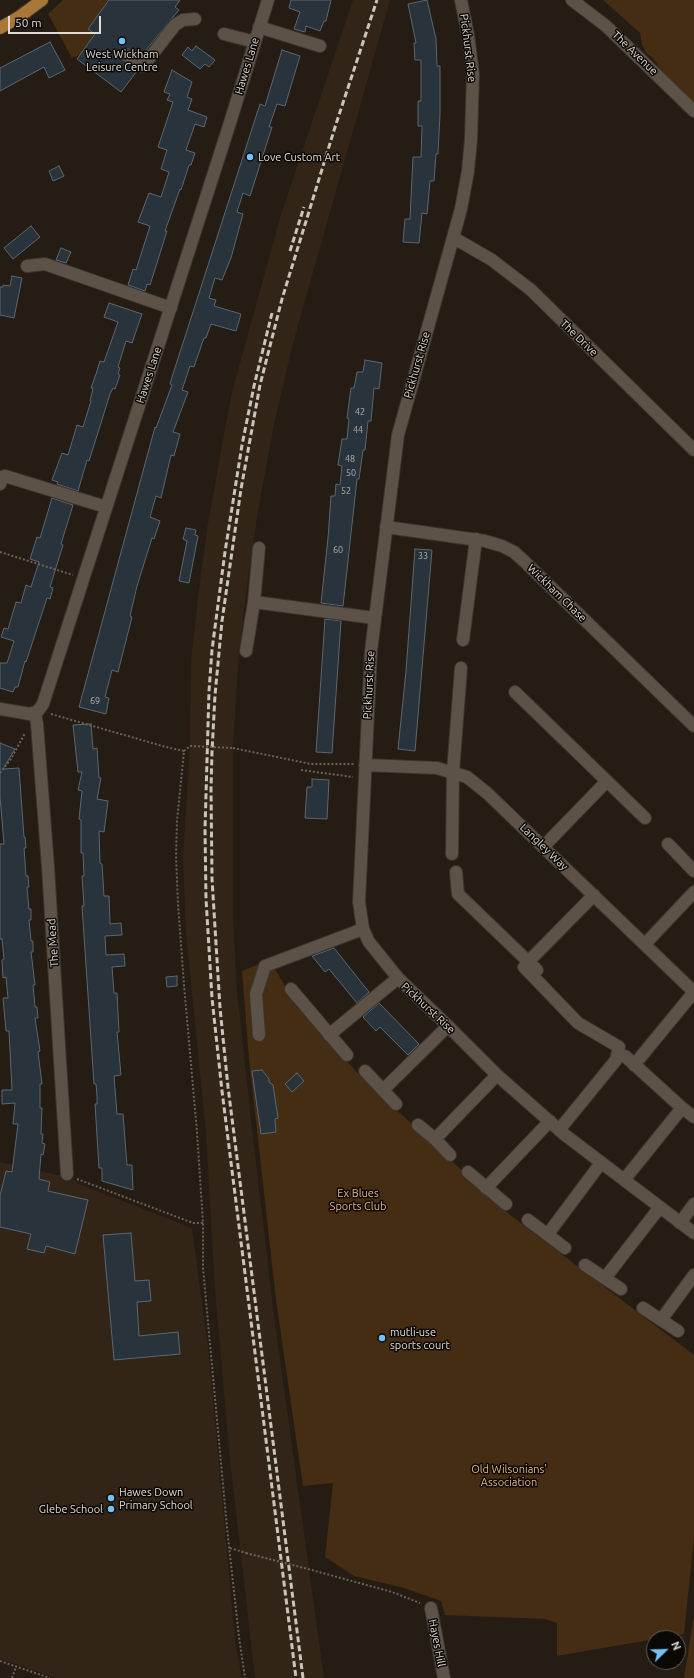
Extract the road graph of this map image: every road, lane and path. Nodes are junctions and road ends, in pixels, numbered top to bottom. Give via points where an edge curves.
1 (42, 0) edge
2 (268, 0) edge
3 (461, 0) edge
4 (572, 0) edge
5 (195, 19) dead end
6 (259, 27) junction
7 (0, 28) edge
8 (224, 34) dead end
9 (255, 42) junction
10 (320, 46) dead end
11 (128, 56) dead end
12 (694, 111) edge
13 (454, 238) junction
14 (27, 266) dead end
15 (171, 308) junction
16 (694, 450) edge
17 (0, 484) edge
18 (106, 508) junction
19 (386, 527) junction
20 (476, 539) junction
21 (259, 548) dead end
22 (0, 552) edge
23 (84, 579) junction
24 (254, 602) junction
25 (374, 618) junction
26 (464, 640) dead end
27 (246, 651) dead end
28 (461, 668) dead end
29 (515, 692) dead end
30 (0, 709) edge
31 (36, 718) junction
32 (694, 726) edge
33 (184, 751) junction
34 (365, 764) junction
35 (301, 770) dead end
36 (0, 772) edge
37 (453, 772) junction
38 (364, 778) junction
39 (607, 781) junction
40 (645, 818) dead end
41 (668, 844) dead end
42 (543, 847) junction
43 (452, 854) dead end
44 (694, 871) edge
45 (456, 872) dead end
46 (694, 892) edge
47 (594, 895) junction
48 (363, 929) junction
49 (644, 944) junction
50 (526, 965) junction
51 (398, 978) junction
52 (291, 989) dead end
53 (694, 992) edge
54 (568, 1000) dead end
55 (448, 1026) junction
56 (259, 1035) dead end
57 (329, 1035) junction
58 (347, 1055) dead end
59 (625, 1056) dead end
60 (634, 1065) junction
61 (365, 1071) dead end
62 (497, 1075) junction
63 (383, 1090) junction
64 (396, 1104) dead end
65 (682, 1108) junction
66 (694, 1117) edge
67 (550, 1121) junction
68 (418, 1125) dead end
69 (559, 1130) junction
70 (435, 1139) junction
71 (450, 1155) dead end
72 (601, 1163) junction
73 (468, 1172) dead end
74 (67, 1174) joint
75 (624, 1180) junction
76 (486, 1188) junction
77 (506, 1204) dead end
78 (694, 1204) edge
79 (660, 1207) junction
80 (528, 1220) dead end
81 (203, 1223) junction
82 (680, 1223) junction
83 (548, 1234) junction
84 (694, 1234) edge
85 (565, 1248) dead end
86 (585, 1265) dead end
87 (694, 1275) edge
88 (605, 1278) junction
89 (621, 1289) dead end
90 (643, 1308) dead end
91 (661, 1320) junction
92 (678, 1331) dead end
93 (230, 1548) junction
94 (431, 1608) joint
95 (0, 1661) edge
96 (16, 1666) junction
97 (12, 1678) edge
98 (50, 1678) edge
99 (245, 1678) edge
100 (444, 1678) edge

1 - 7 main road
2 - 6 street, Hawes Lane
3 - 13 street, Pickhurst Rise via 473,74 473,108 468,171
4 - 12 street, The Avenue via 606,26
5 - 11 street via 183,20 175,25 144,65
6 - 9 street, Hawes Lane
6 - 10 street
8 - 9 street
9 - 15 street, Hawes Lane
13 - 16 street, The Drive via 492,260 530,290
13 - 19 street, Pickhurst Rise via 398,435
14 - 15 street via 45,264
15 - 18 street, Hawes Lane
17 - 18 street via 2,477 5,476
18 - 23 street, Hawes Lane
19 - 20 street, Wickham Chase
19 - 25 street, Pickhurst Rise
20 - 26 street
20 - 32 street, Wickham Chase via 502,546 526,562
21 - 24 street
22 - 23 path
23 - 31 street, Hawes Lane via 43,704
24 - 25 street
24 - 27 street
25 - 34 street, Pickhurst Rise
28 - 37 street
29 - 39 street
30 - 31 street
31 - 33 path via 56,714
31 - 36 path
31 - 74 street, The Mead
33 - 34 path, bridge via 190,746 233,748 311,764
33 - 81 path via 176,856
34 - 37 street, Langley Way via 437,768
34 - 38 street, Pickhurst Rise
35 - 38 path
37 - 42 street, Langley Way via 467,777 487,793
37 - 43 street
38 - 48 street, Pickhurst Rise via 359,902
39 - 40 street
39 - 42 street
41 - 44 street
42 - 47 street, Langley Way
45 - 50 street via 458,894
46 - 49 street
47 - 49 street, Langley Way
47 - 50 street
48 - 51 street, Pickhurst Rise via 369,942
48 - 56 street via 265,966 256,994
49 - 53 street, Langley Way
50 - 54 street
50 - 69 street via 578,1023 619,1047 616,1060
51 - 55 street, Pickhurst Rise
51 - 57 street
52 - 57 street
53 - 60 street
55 - 62 street, Pickhurst Rise
55 - 63 street
57 - 58 street
59 - 60 street
60 - 65 street
61 - 63 street
62 - 67 street, Pickhurst Rise
62 - 70 street
63 - 64 street
65 - 66 street
65 - 75 street
67 - 69 street, Pickhurst Rise
67 - 76 street
68 - 70 street
69 - 72 street, Pickhurst Rise
70 - 71 street
72 - 75 street, Pickhurst Rise
72 - 83 street
73 - 76 street
74 - 81 path via 193,1223
75 - 79 street, Pickhurst Rise
76 - 77 street
78 - 82 street
79 - 82 street, Pickhurst Rise
79 - 88 street
80 - 83 street
81 - 93 path via 203,1268
82 - 84 street, Pickhurst Rise
83 - 85 street
86 - 88 street
87 - 91 street
88 - 89 street
90 - 91 street
91 - 92 street
93 - 94 path, bridge via 392,1592
93 - 99 path
94 - 100 street, Hayes Hill
95 - 96 path
96 - 97 path
96 - 98 path

